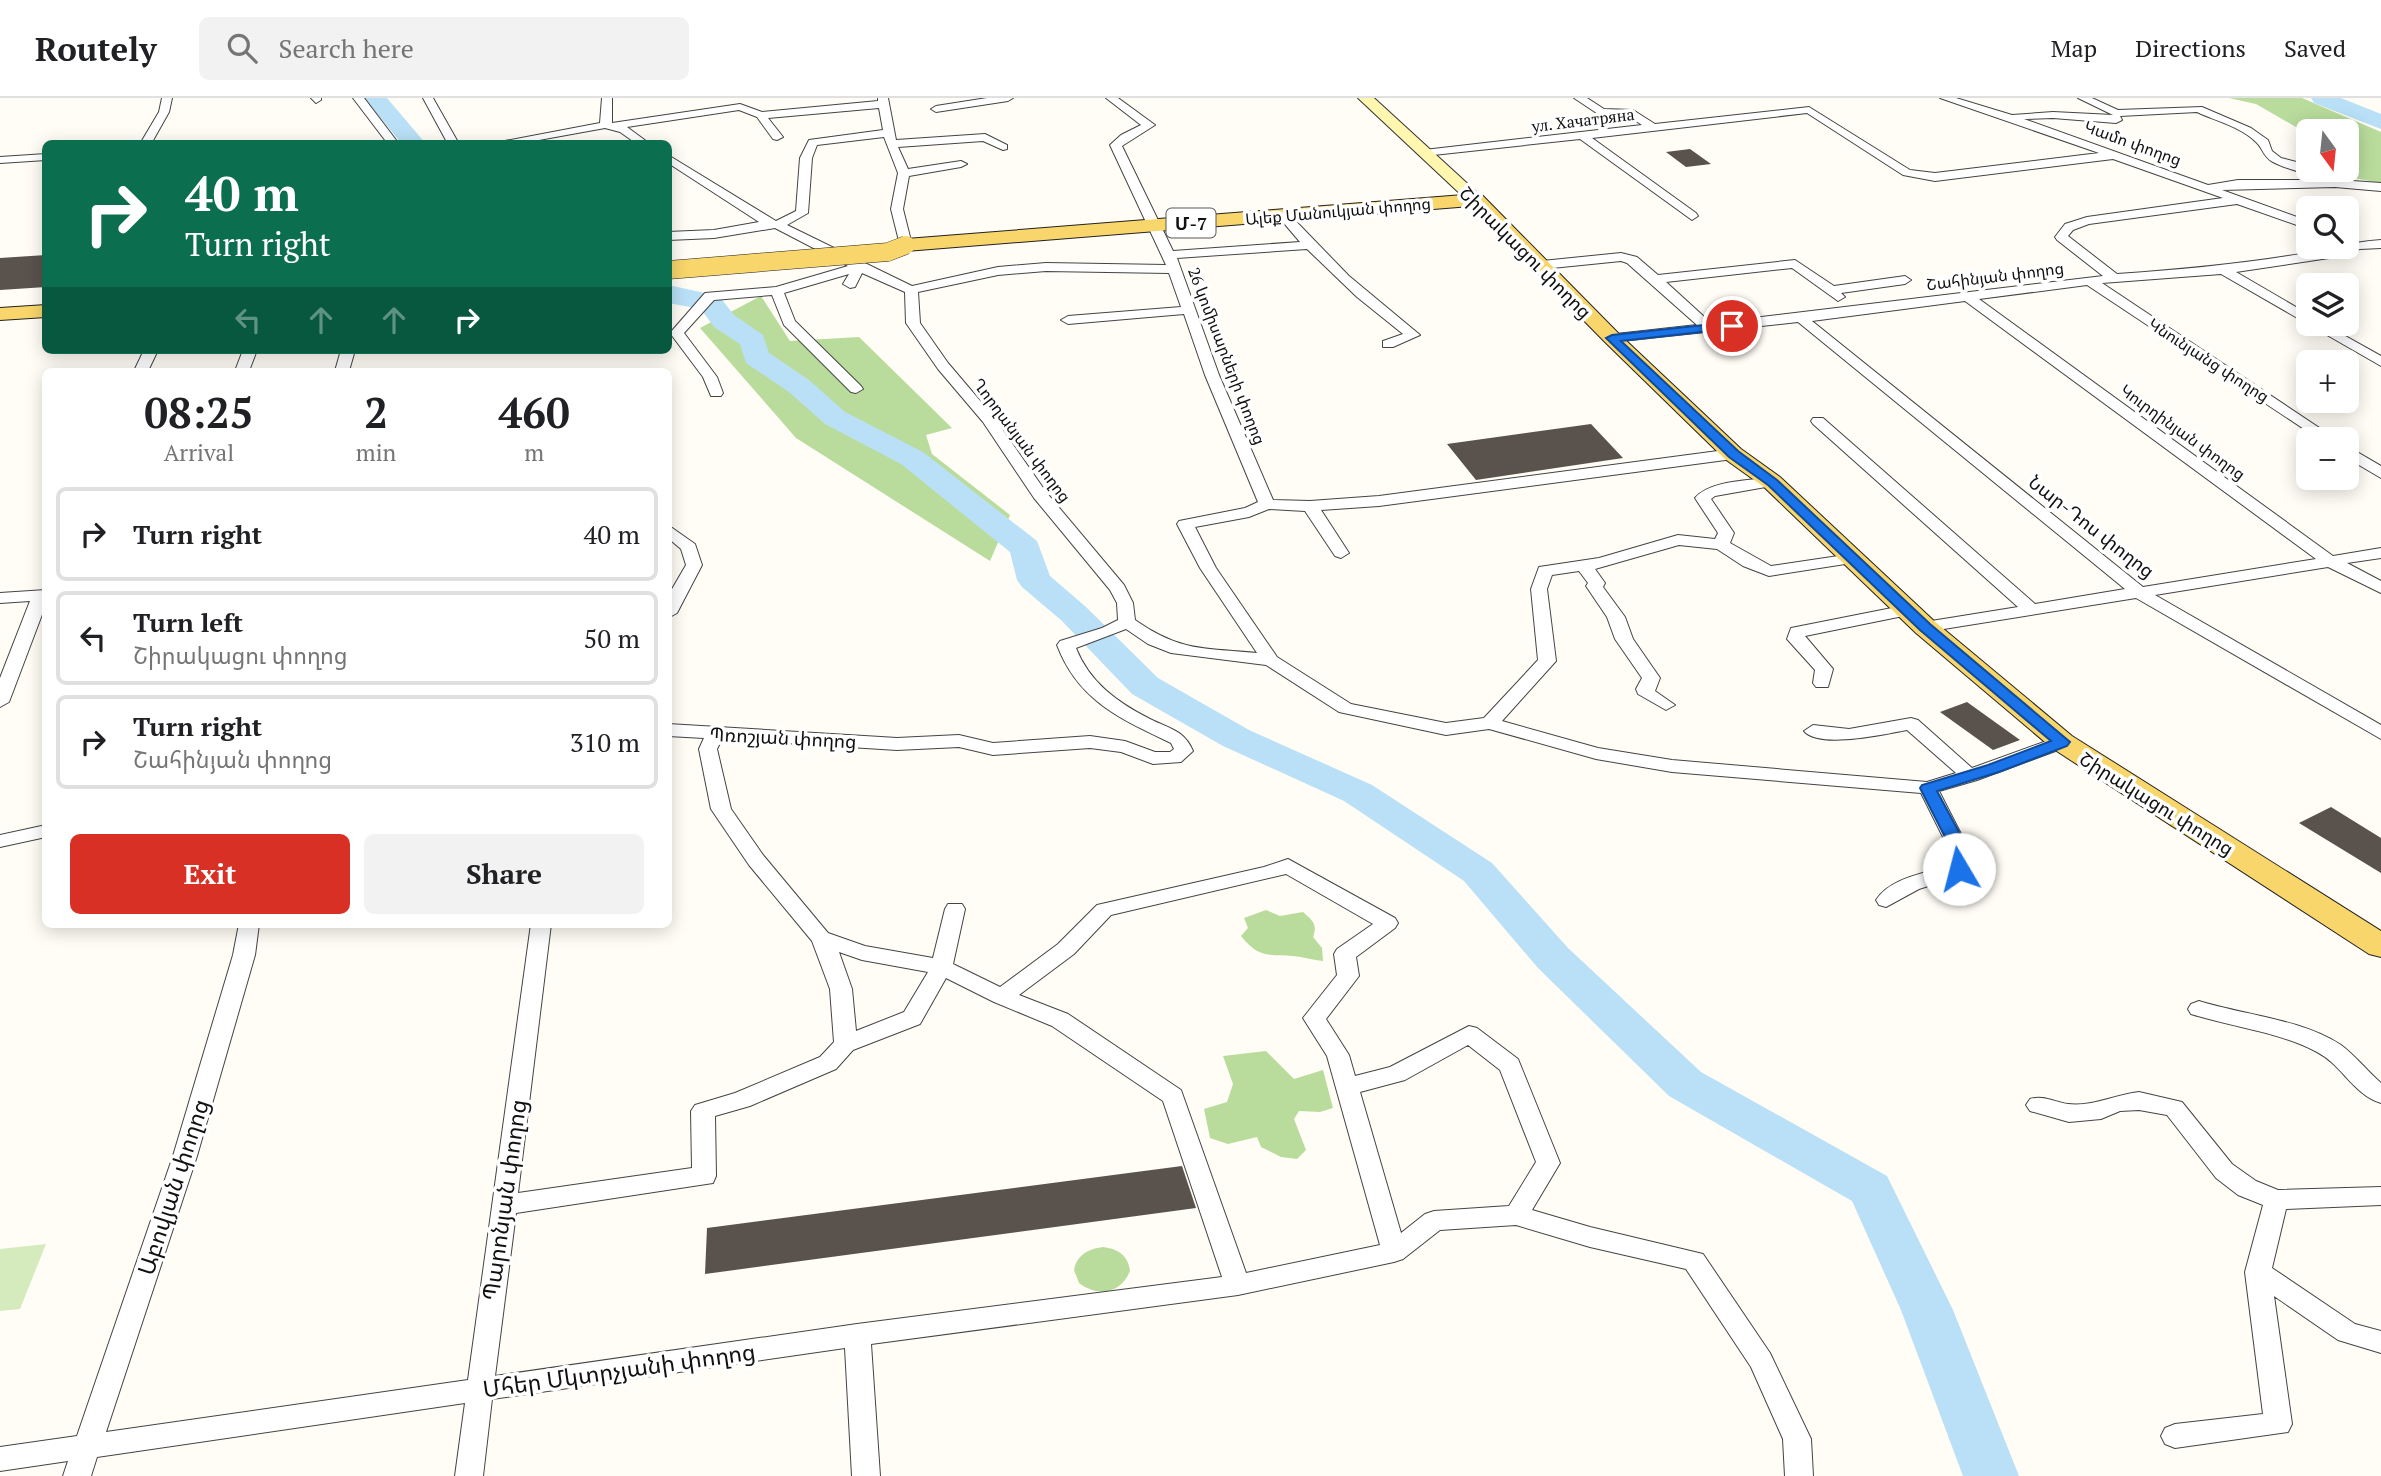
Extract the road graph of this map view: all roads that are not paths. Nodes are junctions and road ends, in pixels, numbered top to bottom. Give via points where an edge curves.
1 (167, 98) edge
2 (358, 98) edge
3 (428, 98) edge
4 (607, 98) edge
5 (1005, 98) edge
6 (1111, 98) edge
7 (1364, 98) edge
8 (1579, 98) edge
9 (1945, 98) edge
10 (2083, 98) edge
11 (1795, 99) edge
12 (883, 101) edge
13 (740, 102) edge
14 (936, 109) dead end
15 (1809, 110) junction
16 (2116, 113) junction
17 (761, 115) junction
18 (2008, 117) junction
19 (610, 126) junction
20 (1654, 128) junction
21 (1583, 136) junction
22 (777, 137) dead end
23 (890, 139) junction
24 (147, 140) edge
25 (391, 140) edge
26 (452, 140) edge
27 (520, 140) edge
28 (637, 140) edge
29 (1003, 147) dead end
30 (1424, 153) junction
31 (2114, 155) junction
32 (42, 157) edge
33 (0, 160) edge
34 (672, 161) edge
35 (961, 164) dead end
36 (2296, 165) edge
37 (904, 173) junction
38 (2335, 183) joint
39 (2381, 187) edge
40 (2209, 189) junction
41 (1476, 200) junction
42 (2241, 200) junction
43 (1283, 215) junction
44 (1692, 216) dead end
45 (2296, 221) edge
46 (774, 224) junction
47 (1156, 226) junction
48 (672, 236) edge
49 (2359, 242) edge
50 (2381, 244) edge
51 (906, 245) junction
52 (1309, 245) junction
53 (1169, 255) junction
54 (672, 258) edge
55 (2296, 259) edge
56 (1542, 265) junction
57 (859, 267) junction
58 (672, 270) edge
59 (1175, 270) junction
60 (2223, 270) junction
61 (2114, 278) junction
62 (1655, 279) junction
63 (1905, 280) dead end
64 (2089, 281) junction
65 (850, 284) dead end
66 (1831, 289) junction
67 (911, 290) junction
68 (776, 291) junction
69 (1968, 297) junction
70 (1189, 310) junction
71 (42, 311) edge
72 (1854, 312) junction
73 (2296, 313) edge
74 (0, 314) edge
75 (1801, 318) junction
76 (1068, 320) dead end
77 (1708, 328) junction
78 (2336, 336) edge
79 (1612, 338) junction
80 (1388, 344) dead end
81 (2381, 362) edge
82 (856, 389) dead end
83 (716, 393) dead end
84 (1818, 421) dead end
85 (2311, 427) edge
86 (1733, 454) junction
87 (2359, 459) edge
88 (2381, 473) edge
89 (1772, 482) junction
90 (1267, 504) junction
91 (1310, 506) junction
92 (672, 533) edge
93 (1721, 545) junction
94 (1341, 553) dead end
95 (2381, 553) edge
96 (1852, 559) junction
97 (2330, 561) junction
98 (1584, 566) junction
99 (2381, 588) edge
100 (2140, 593) junction
101 (42, 595) edge
102 (42, 597) edge
103 (0, 598) edge
104 (1125, 603) joint
105 (672, 606) edge
106 (2032, 610) junction
107 (1916, 618) junction
108 (1127, 622) junction
109 (1271, 661) junction
110 (1822, 683) dead end
111 (0, 702) edge
112 (1666, 705) dead end
113 (1490, 723) junction
114 (672, 730) edge
115 (1813, 731) dead end
116 (715, 733) junction
117 (2381, 733) edge
118 (2062, 742) junction
119 (1970, 776) junction
120 (1928, 788) junction
121 (42, 832) edge
122 (0, 841) edge
123 (1886, 900) dead end
124 (955, 909) dead end
125 (248, 928) edge
126 (540, 928) edge
127 (821, 938) junction
128 (2381, 946) edge
129 (942, 967) junction
130 (1002, 997) junction
131 (2199, 1009) dead end
132 (845, 1044) junction
133 (1347, 1087) junction
134 (2381, 1094) edge
135 (2038, 1105) dead end
136 (2381, 1196) edge
137 (2276, 1200) junction
138 (503, 1205) junction
139 (1516, 1215) junction
140 (1394, 1252) junction
141 (2258, 1272) junction
142 (1238, 1285) junction
143 (857, 1335) junction
144 (2381, 1342) edge
145 (479, 1391) junction
146 (2175, 1436) dead end
147 (86, 1447) junction
148 (0, 1459) edge
149 (77, 1476) edge
150 (470, 1476) edge
151 (866, 1476) edge
152 (1799, 1476) edge

1 - 24 street
2 - 25 street
3 - 26 street
4 - 19 street
5 - 14 street
6 - 47 street, 26 կոմիսարների փողոց via 1149,125 1116,145
7 - 30 main road, Շիրակացու փողոց
8 - 20 street via 1602,112 1634,114
9 - 18 street, Կամո փողոց
10 - 16 street
11 - 15 street
12 - 17 street
12 - 23 street
13 - 17 street
13 - 19 street
15 - 20 street, ул. Хачатряна
15 - 31 street via 1907,173 1935,177
16 - 18 street via 2116,120
16 - 36 street via 2198,109 2247,130 2264,142 2277,160
17 - 22 street
18 - 31 street, Կամո փողոց
19 - 27 street
19 - 28 street
20 - 21 street, ул. Хачатряна
21 - 30 street, ул. Хачатряна
21 - 44 street
23 - 29 street via 985,137
23 - 37 street
23 - 46 street via 813,142 806,158 802,213
30 - 41 main road, Շիրակացու փողոց
31 - 40 street, Կամո փողոց
32 - 33 street
34 - 46 street
35 - 37 street
37 - 51 street via 896,205
38 - 39 street
38 - 40 street via 2238,184
40 - 42 street, Կամո փողոց
41 - 43 main road, Ալեք Մանուկյան փողոց / Մ-7
41 - 56 main road, Շիրակացու փողոց
42 - 45 street, Կամո փողոց
42 - 61 street via 2087,221 2069,228 2061,237
43 - 47 main road, Ալեք Մանուկյան փողոց / Մ-7
43 - 52 street
46 - 48 street
46 - 57 street
47 - 51 main road, Ալեք Մանուկյան փողոց / Մ-7
47 - 53 street, 26 կոմիսարների փողոց
49 - 50 street, Շահինյան փողոց
51 - 54 main road, Ալեք Մանուկյան փողոց / Մ-7 via 887,241
51 - 58 main road, Ալեք Մանուկյան փողոց / Մ-7, bridge via 888,252
52 - 53 street
52 - 80 street via 1413,335
53 - 59 street, 26 կոմիսարների փողոց
55 - 60 street, Շահինյան փողոց
56 - 62 street via 1621,257
56 - 79 main road, Շիրակացու փողոց
57 - 65 street
57 - 67 street
57 - 68 street
59 - 67 street via 1046,267 998,271
59 - 70 street, 26 կոմիսարների փողոց
60 - 61 street, Շահինյան փողոց
60 - 73 street
61 - 64 street, Շահինյան փողոց
62 - 66 street via 1795,264
62 - 77 street
63 - 66 street
64 - 69 street, Շահինյան փողոց
64 - 85 street, Կնունյանց փողոց
66 - 72 street
67 - 104 street, Ղորղանյան փողոց via 913,323
68 - 82 street via 789,323
68 - 83 street via 710,296 677,333 710,377
69 - 72 street, Շահինյան փողոց
69 - 97 street, Կուրղինյան փողոց
70 - 76 street
70 - 90 street, 26 կոմիսարների փողոց
71 - 74 main road
72 - 75 street, Շահինյան փողոց
75 - 77 street, Շահինյան փողոց
75 - 100 street, Նար-Դոս փողոց
77 - 79 street, Շահինյան փողոց
78 - 81 street
79 - 86 main road, Շիրակացու փողոց
84 - 106 street
86 - 89 main road, Շիրակացու փողոց
86 - 91 street via 1379,502
87 - 88 street
89 - 93 street via 1710,492 1703,498 1726,533
89 - 96 main road, Շիրակացու փողոց
90 - 91 street
90 - 109 street via 1249,512 1185,524 1208,568
91 - 94 street
92 - 105 street via 689,547 694,565
93 - 96 street via 1769,571
93 - 98 street via 1678,540
95 - 97 street
96 - 107 main road, Շիրակացու փողոց
97 - 99 street, Կուրղինյան փողոց
97 - 100 street
98 - 112 street via 1651,678 1647,694
98 - 113 street via 1545,571 1539,589 1547,661
100 - 106 street
100 - 117 street, Նար-Դոս փողոց
101 - 103 street
102 - 111 street
104 - 108 street
106 - 107 street
107 - 110 street via 1797,632 1796,639 1824,669
107 - 118 main road, Շիրակացու փողոց
108 - 109 street via 1162,645
108 - 116 street, Պռոշյան փողոց via 1066,645 1081,677 1103,701 1179,740 1184,751 1174,758 1153,758 1125,747 1090,742 993,749 959,741 897,744
109 - 113 street via 1345,708 1446,729
113 - 120 street via 1596,753 1672,766
114 - 116 street, Պռոշյան փողոց
115 - 119 street via 1850,735 1911,724
116 - 127 street via 708,749 721,809 756,860
118 - 119 street
118 - 128 main road, Շիրակացու փողոց
119 - 120 street
120 - 123 street via 1962,846 1966,875 1921,879
121 - 122 street
124 - 129 street
125 - 147 street, Աբովյան փողոց via 185,1156
126 - 138 street, Պարոնյան փողոց
127 - 129 street via 862,953
127 - 132 street via 839,973 845,1002
129 - 130 street
129 - 132 street via 912,1018
130 - 133 street via 1066,949 1104,910 1287,866 1388,923 1345,954 1348,976 1314,1018 1338,1055
130 - 142 street via 1060,1020 1173,1096
131 - 134 street via 2323,1045 2344,1058
132 - 138 street via 828,1063 742,1100 703,1111 704,1177
133 - 139 street via 1397,1074 1469,1034 1510,1065 1548,1163
133 - 140 street
135 - 137 street via 2069,1113 2139,1101 2174,1108 2224,1171 2247,1188
136 - 137 street
137 - 141 street
138 - 145 street, Պարոնյան փողոց
139 - 140 street via 1434,1221
139 - 152 street via 1694,1261 1761,1361 1797,1439
140 - 142 street, Մհեր Մկտրչյանի փողոց
141 - 144 street via 2347,1332
141 - 146 street via 2278,1424
142 - 143 street, Մհեր Մկտրչյանի փողոց
143 - 145 street, Մհեր Մկտրչյանի փողոց
143 - 151 street
145 - 147 street, Մհեր Մկտրչյանի փողոց
145 - 150 street, Պարոնյան փողոց
147 - 148 street, Մհեր Մկտրչյանի փողոց
147 - 149 street, Աբովյան փողոց

